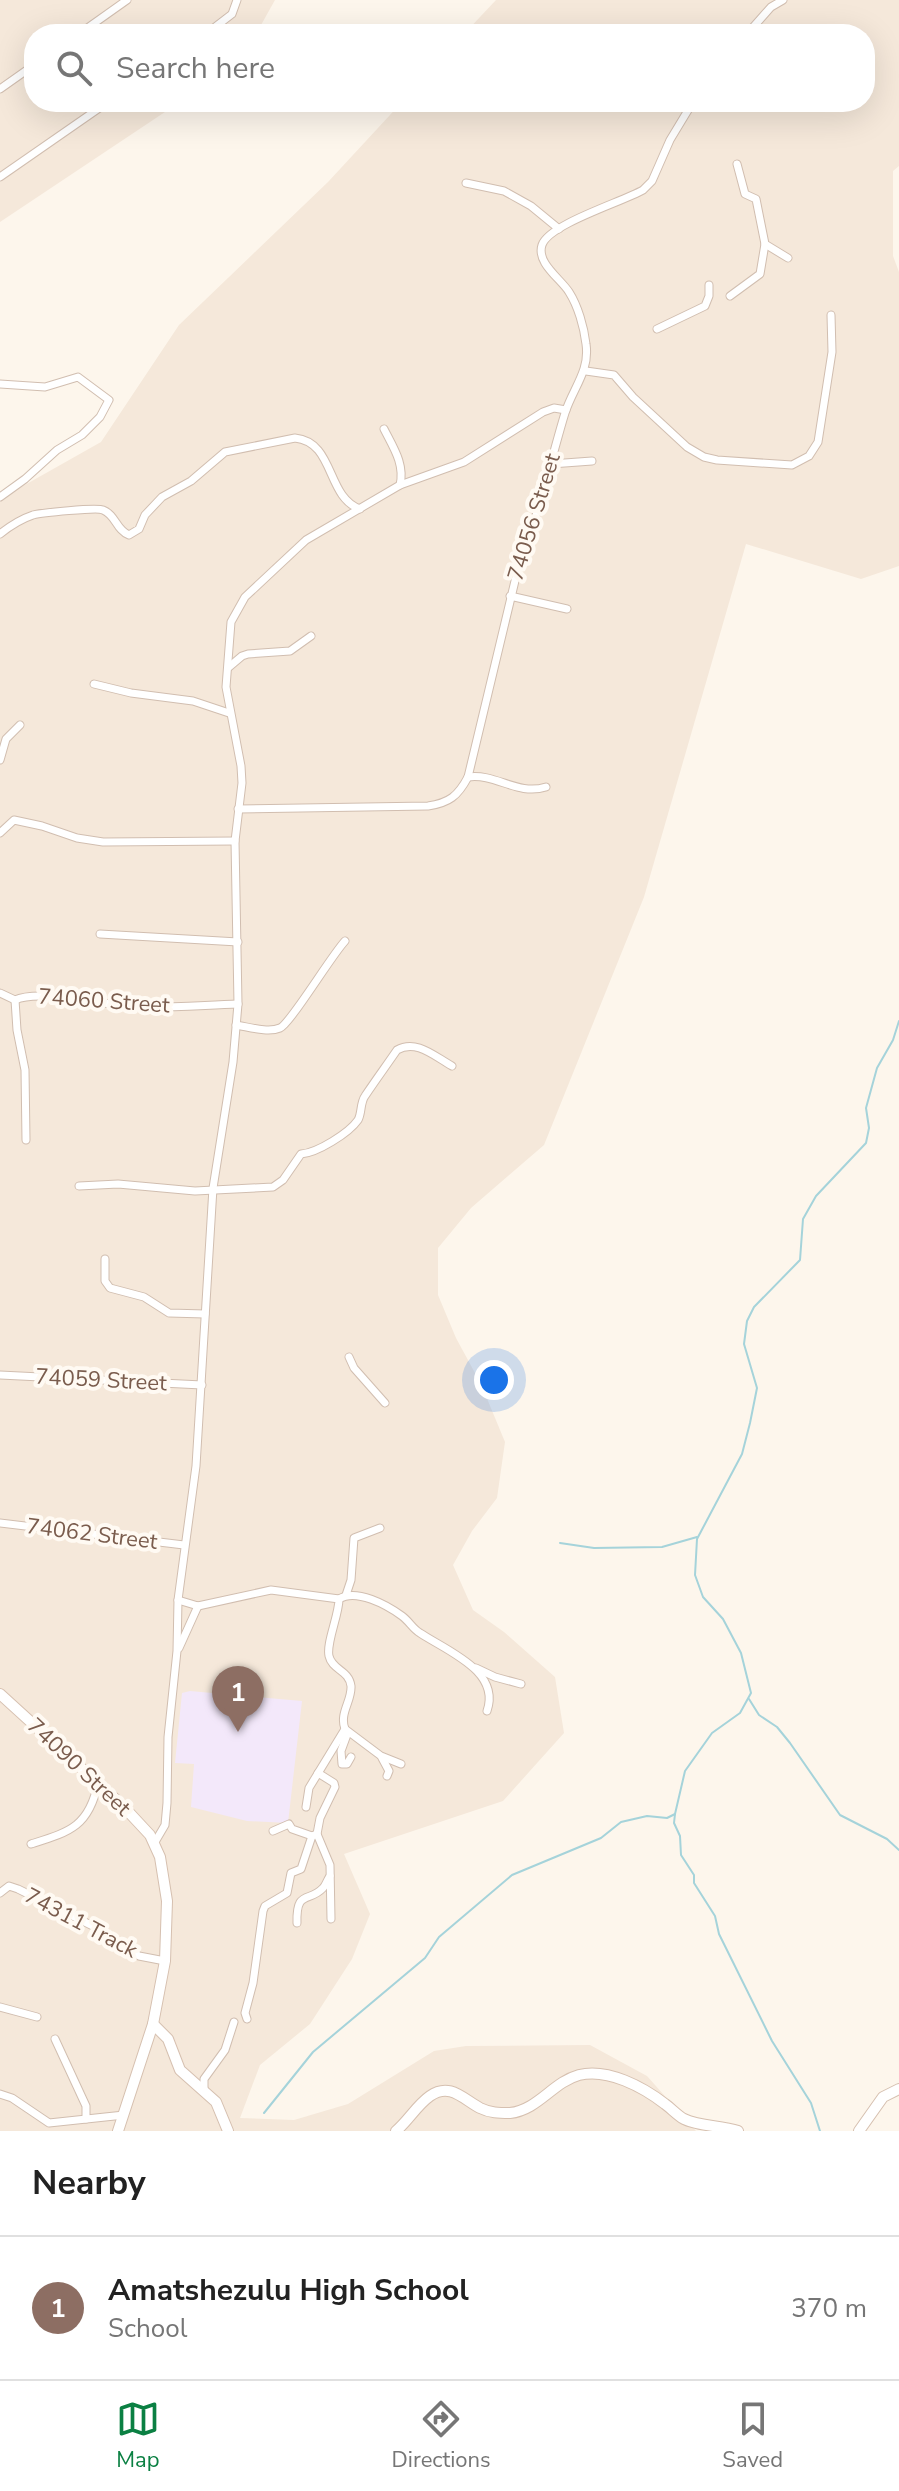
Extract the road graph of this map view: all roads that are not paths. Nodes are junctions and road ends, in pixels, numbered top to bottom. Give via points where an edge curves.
1 (127, 0) edge
2 (237, 0) edge
3 (783, 0) edge
4 (93, 24) edge
5 (219, 24) edge
6 (756, 24) edge
7 (24, 72) edge
8 (0, 89) edge
9 (94, 112) edge
10 (687, 112) edge
11 (737, 164) dead end
12 (0, 177) edge
13 (466, 183) dead end
14 (559, 229) junction
15 (765, 244) junction
16 (788, 258) dead end
17 (709, 285) dead end
18 (730, 296) dead end
19 (831, 315) dead end
20 (657, 329) dead end
21 (586, 371) junction
22 (0, 384) edge
23 (566, 410) junction
24 (384, 429) dead end
25 (592, 461) dead end
26 (551, 464) junction
27 (400, 485) junction
28 (0, 497) edge
29 (360, 509) junction
30 (0, 534) edge
31 (510, 596) junction
32 (567, 609) dead end
33 (311, 636) dead end
34 (228, 668) junction
35 (94, 684) dead end
36 (229, 713) junction
37 (20, 725) dead end
38 (0, 760) edge
39 (468, 777) junction
40 (546, 787) dead end
41 (238, 809) junction
42 (0, 833) edge
43 (235, 841) junction
44 (100, 934) dead end
45 (345, 941) dead end
46 (238, 942) junction
47 (0, 993) edge
48 (15, 1000) junction
49 (238, 1004) junction
50 (236, 1025) junction
51 (452, 1066) dead end
52 (26, 1140) dead end
53 (79, 1186) dead end
54 (213, 1188) junction
55 (105, 1259) dead end
56 (205, 1314) junction
57 (349, 1357) dead end
58 (0, 1375) edge
59 (202, 1385) junction
60 (385, 1403) dead end
61 (0, 1523) edge
62 (380, 1528) dead end
63 (184, 1545) junction
64 (342, 1597) junction
65 (178, 1600) junction
66 (198, 1606) junction
67 (177, 1651) junction
68 (474, 1668) junction
69 (521, 1684) dead end
70 (0, 1694) edge
71 (487, 1711) dead end
72 (347, 1731) junction
73 (381, 1756) junction
74 (351, 1757) dead end
75 (401, 1764) dead end
76 (318, 1773) junction
77 (387, 1776) dead end
78 (98, 1783) junction
79 (306, 1807) dead end
80 (273, 1831) dead end
81 (315, 1835) junction
82 (155, 1842) junction
83 (31, 1844) dead end
84 (331, 1874) junction
85 (320, 1890) junction
86 (0, 1893) edge
87 (330, 1901) junction
88 (331, 1919) dead end
89 (297, 1923) dead end
90 (165, 1961) junction
91 (0, 2007) edge
92 (37, 2017) dead end
93 (247, 2019) dead end
94 (234, 2022) dead end
95 (153, 2024) junction
96 (55, 2039) dead end
97 (899, 2089) edge
98 (204, 2090) junction
99 (0, 2094) edge
100 (124, 2115) junction
101 (86, 2119) junction
102 (118, 2131) edge
103 (228, 2131) edge
104 (396, 2131) edge
105 (738, 2131) edge
106 (859, 2131) edge

1 - 4 street
2 - 5 street via 232,14
3 - 6 street
7 - 8 street
9 - 12 street
10 - 14 street via 643,190
11 - 15 street via 745,194 756,199
13 - 14 street via 504,191
14 - 21 street via 541,250 577,308 586,340
15 - 16 street
15 - 18 street via 760,274
17 - 20 street via 705,306
19 - 21 street via 832,352 818,442 809,456 792,465 704,457 687,447 614,375
21 - 23 street, 74056 Street
22 - 28 street via 45,387 78,377 109,400 82,435
23 - 26 street, 74056 Street
23 - 27 street via 548,409 464,462
24 - 27 street via 399,459
25 - 26 street
26 - 31 street, 74056 Street
27 - 29 street
29 - 30 street via 346,502 318,448 298,437 225,452 162,497 129,535 106,511 92,508 37,514
29 - 34 street via 306,540 245,597 231,622
31 - 32 street
31 - 39 street, 74056 Street
33 - 34 street via 290,651 242,656
34 - 36 street
35 - 36 street via 193,701
36 - 41 street via 241,766
37 - 38 street via 6,739
39 - 40 street via 482,776 525,790
39 - 41 street via 456,796 441,804
41 - 43 street
42 - 43 street via 14,820 103,842
43 - 46 street
44 - 46 street
45 - 50 street via 287,1024 275,1029
46 - 49 street
47 - 48 street
48 - 49 street, 74060 Street via 41,995 138,1007
48 - 52 street, 74060 Street via 25,1070
49 - 50 street
50 - 54 street
51 - 54 street via 416,1046 397,1050 362,1099 360,1118 342,1136 301,1154 273,1187
53 - 54 street
54 - 56 street
55 - 56 street via 110,1288 144,1297 169,1313
56 - 59 street
57 - 60 street
58 - 59 street, 74059 Street
59 - 63 street
61 - 63 street, 74062 Street
62 - 64 street via 354,1538 351,1580
63 - 65 street
64 - 66 street via 271,1590
64 - 68 street via 362,1596 401,1615 416,1631
64 - 72 street via 328,1653 348,1675 351,1687 342,1722
65 - 66 street
65 - 67 street
66 - 67 street
67 - 82 street via 165,1825
68 - 69 street
68 - 71 street via 491,1694
70 - 78 street, 74090 Street
72 - 73 street
72 - 74 street via 342,1764
72 - 76 street
73 - 75 street
73 - 77 street
76 - 79 street
76 - 81 street via 335,1787
78 - 82 street, 74090 Street
78 - 83 street via 95,1799 73,1830
80 - 81 street via 289,1824
81 - 84 street via 329,1857
81 - 93 street via 301,1869 291,1873 287,1893 263,1911
82 - 90 street via 167,1901
84 - 85 street
84 - 87 street
85 - 87 street
85 - 89 street via 301,1901
86 - 90 street, 74311 Track via 9,1886 18,1889 105,1932 139,1956
87 - 88 street
90 - 95 street
91 - 92 street
94 - 98 street via 220,2061 204,2079
95 - 98 street via 168,2039 180,2070
95 - 100 street
96 - 101 street via 86,2106
97 - 106 street via 883,2097
98 - 103 street via 216,2102
99 - 101 street via 47,2122
100 - 101 street
100 - 102 street
104 - 105 street via 427,2098 441,2091 459,2094 496,2114 517,2112 566,2080 586,2074 642,2089 691,2122

